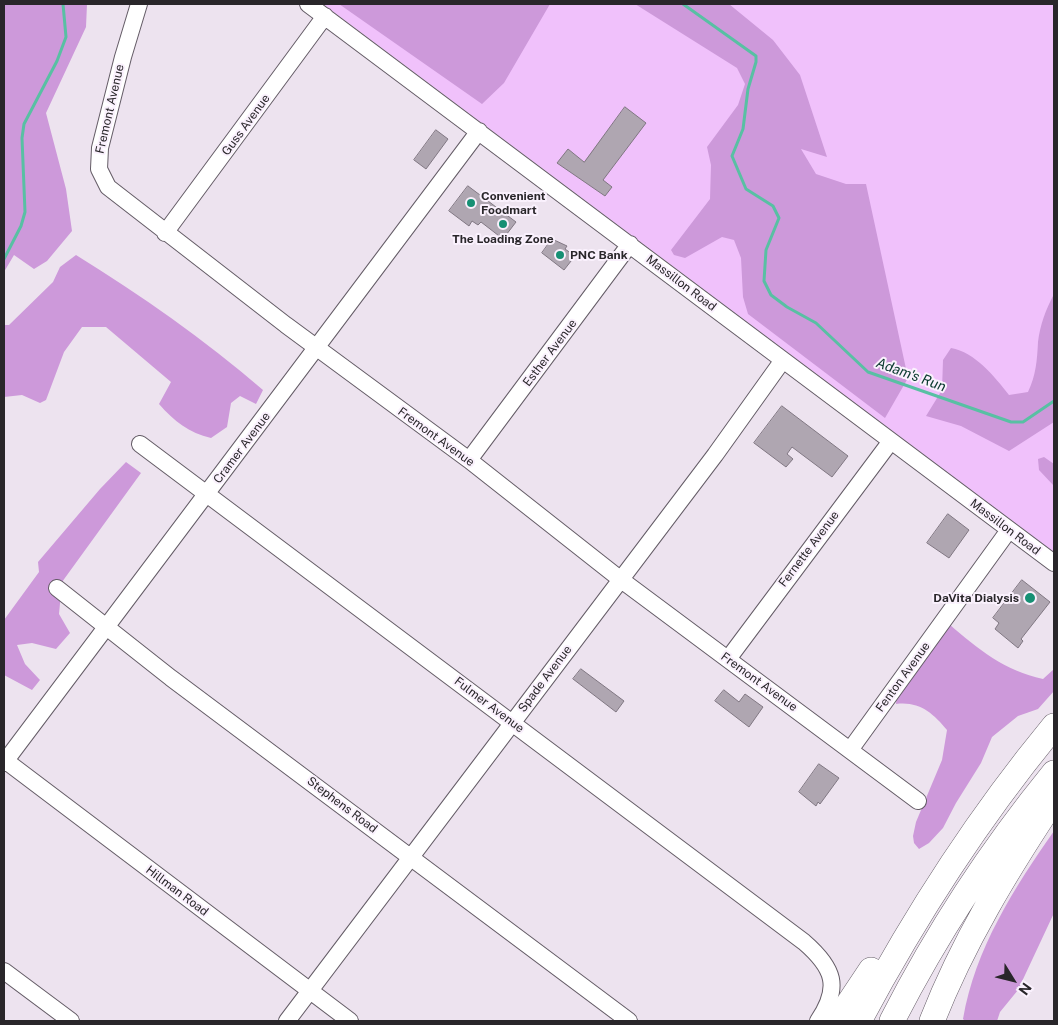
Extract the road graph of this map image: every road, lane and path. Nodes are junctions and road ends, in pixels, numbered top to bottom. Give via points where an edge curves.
1 (139, 4) edge
2 (308, 4) edge
3 (325, 16) junction
4 (480, 131) junction
5 (165, 233) junction
6 (630, 244) junction
7 (318, 348) junction
8 (783, 360) junction
9 (891, 441) junction
10 (140, 444) dead end
11 (469, 460) junction
12 (208, 494) junction
13 (1009, 530) junction
14 (1054, 563) edge
15 (620, 580) junction
16 (57, 588) dead end
17 (108, 627) junction
18 (728, 659) junction
19 (512, 722) junction
20 (1054, 726) edge
21 (850, 750) junction
22 (5, 762) edge
23 (1054, 773) edge
24 (1054, 799) edge
25 (918, 801) dead end
26 (410, 857) junction
27 (930, 896) junction
28 (4, 971) edge
29 (309, 992) junction
30 (71, 1021) edge
31 (287, 1021) edge
32 (350, 1021) edge
33 (629, 1021) edge
34 (818, 1021) edge
35 (837, 1021) edge
36 (859, 1021) edge
37 (892, 1021) edge
38 (932, 1021) edge

1 - 5 street, Fremont Avenue via 122,57 100,148 99,169 108,188
2 - 3 street, Massillon Road
3 - 4 street, Massillon Road
3 - 5 street, Guss Avenue
4 - 6 street, Massillon Road
4 - 7 street, Cramer Avenue
5 - 7 street, Fremont Avenue
6 - 8 street, Massillon Road
6 - 11 street, Esther Avenue
7 - 11 street, Fremont Avenue
7 - 12 street, Cramer Avenue
8 - 9 street, Massillon Road
8 - 15 street, Spade Avenue
9 - 13 street, Massillon Road
9 - 18 street, Fernette Avenue
10 - 12 street, Fulmer Avenue
11 - 15 street, Fremont Avenue
12 - 17 street, Cramer Avenue
12 - 19 street, Fulmer Avenue
13 - 14 street, Massillon Road
13 - 21 street, Fenton Avenue
15 - 18 street, Fremont Avenue
15 - 19 street, Spade Avenue
16 - 17 street, Stephens Road
17 - 22 street, Cramer Avenue
17 - 26 street, Stephens Road
18 - 21 street, Fremont Avenue
19 - 26 street, Spade Avenue
19 - 34 street, Fulmer Avenue via 804,942 824,961 831,975 833,991
20 - 27 highway via 992,804
21 - 25 street, Fremont Avenue
22 - 29 street, Hillman Road
23 - 37 highway via 974,882
24 - 38 highway via 978,922
26 - 29 street, Spade Avenue
26 - 33 street, Stephens Road
27 - 35 highway via 881,954
27 - 36 highway
28 - 30 street
29 - 31 street, Spade Avenue
29 - 32 street, Hillman Road

